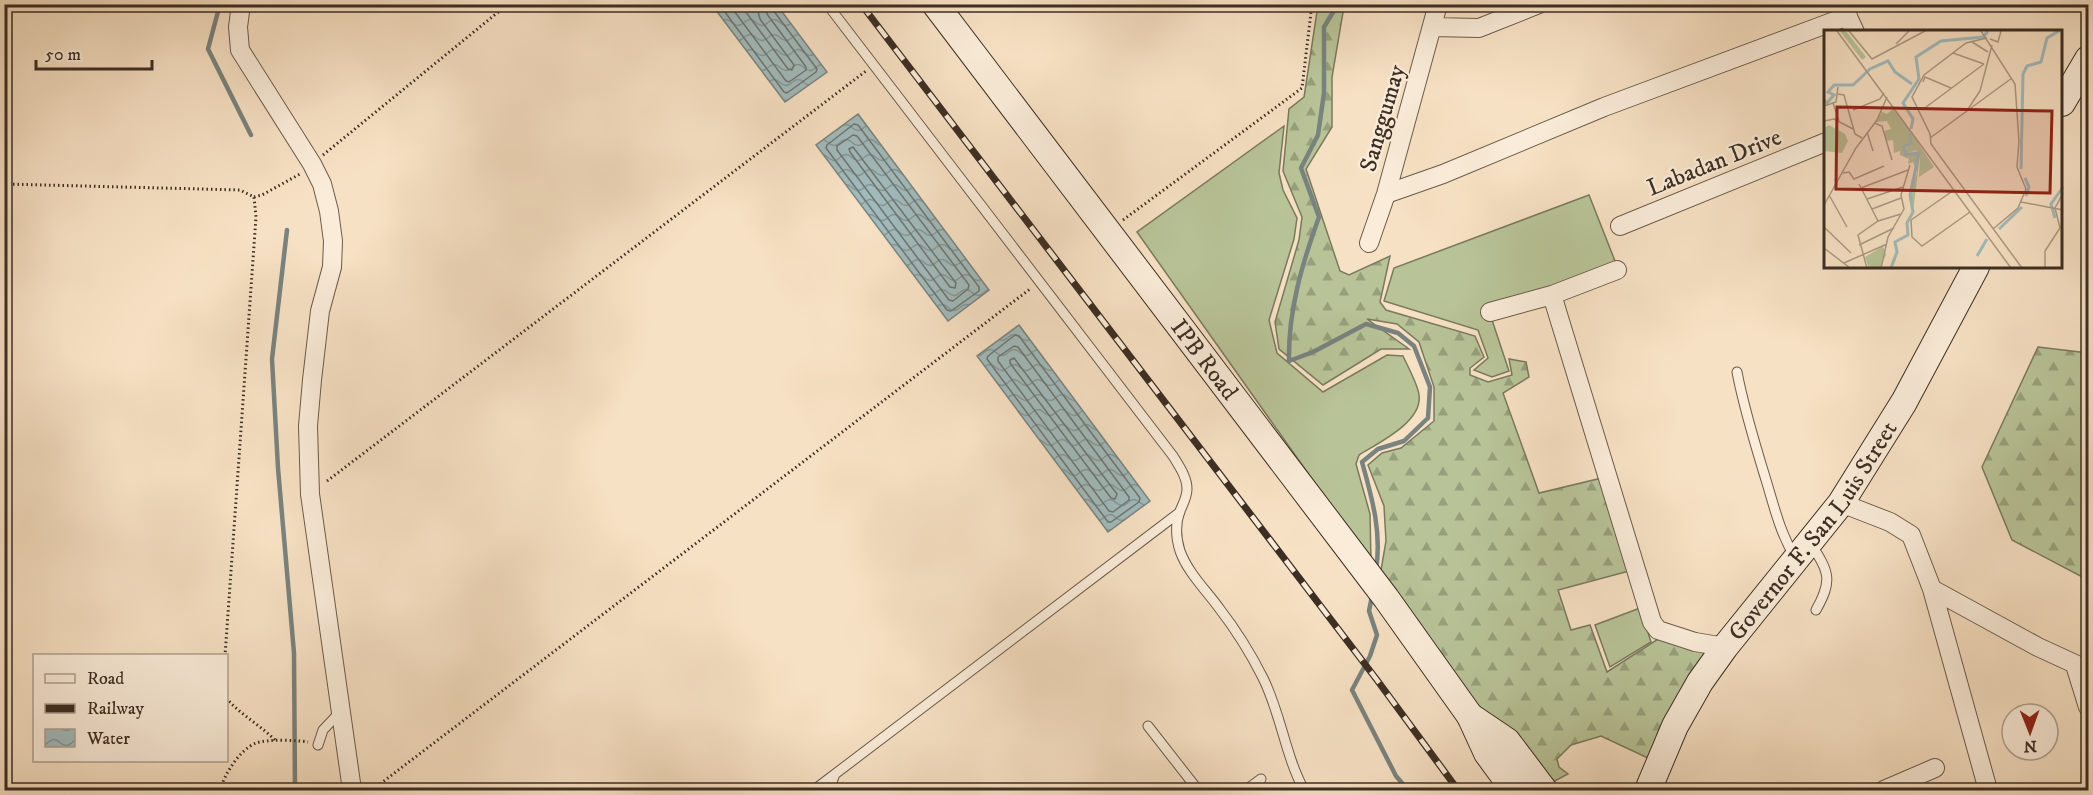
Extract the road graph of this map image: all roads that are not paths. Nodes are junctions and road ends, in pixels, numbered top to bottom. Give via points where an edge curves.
1 (241, 4) edge
2 (827, 4) edge
3 (1438, 4) edge
4 (1539, 4) edge
5 (941, 9) edge
6 (1848, 17) edge
7 (1433, 27) junction
8 (2087, 68) edge
9 (2063, 100) edge
10 (1824, 143) edge
11 (1386, 194) junction
12 (1620, 226) dead end
13 (1369, 243) dead end
14 (1975, 268) edge
15 (1617, 270) dead end
16 (1552, 295) junction
17 (1490, 312) dead end
18 (1737, 372) dead end
19 (1841, 503) junction
20 (1180, 512) junction
21 (1803, 551) junction
22 (1932, 589) junction
23 (1816, 610) dead end
24 (1725, 647) junction
25 (2082, 668) edge
26 (2088, 707) edge
27 (341, 710) junction
28 (1470, 716) junction
29 (1148, 726) dead end
30 (314, 744) road end
31 (1935, 768) dead end
32 (835, 774) junction
33 (1261, 779) dead end
34 (352, 790) edge
35 (814, 790) edge
36 (829, 790) edge
37 (1198, 790) edge
38 (1246, 790) edge
39 (1304, 790) edge
40 (1514, 790) edge
41 (1544, 790) edge
42 (1648, 790) edge
43 (1884, 790) edge
44 (1988, 790) edge

1 - 27 street via 240,50 312,164 329,210 332,267 320,311 308,426 310,494
2 - 20 lane via 1178,465 1187,488
3 - 7 street, Sanggumay
4 - 7 street via 1479,28
5 - 28 street, IPB Road via 1339,535
6 - 11 street
7 - 11 street, Sanggumay
8 - 9 street
10 - 12 street, Labadan Drive
11 - 13 street, Sanggumay
14 - 19 street, Governor F. San Luis Street via 1904,402
15 - 16 street
16 - 17 street
16 - 24 street via 1652,622 1658,630
18 - 21 lane via 1785,542
19 - 21 street, Governor F. San Luis Street
19 - 22 street via 1890,522 1911,535
20 - 32 lane
20 - 39 lane via 1176,538 1181,553 1264,680 1291,764
21 - 23 lane via 1820,557 1828,580 1827,592
21 - 24 street, Governor F. San Luis Street
22 - 25 street
22 - 44 street
24 - 42 street, Governor F. San Luis Street via 1680,717
25 - 26 street
27 - 30 lane
27 - 34 street
28 - 40 street, IPB Road via 1487,753
28 - 41 street, IPB Road via 1507,741
29 - 37 lane
31 - 43 street
32 - 35 lane
32 - 36 lane
33 - 38 lane

